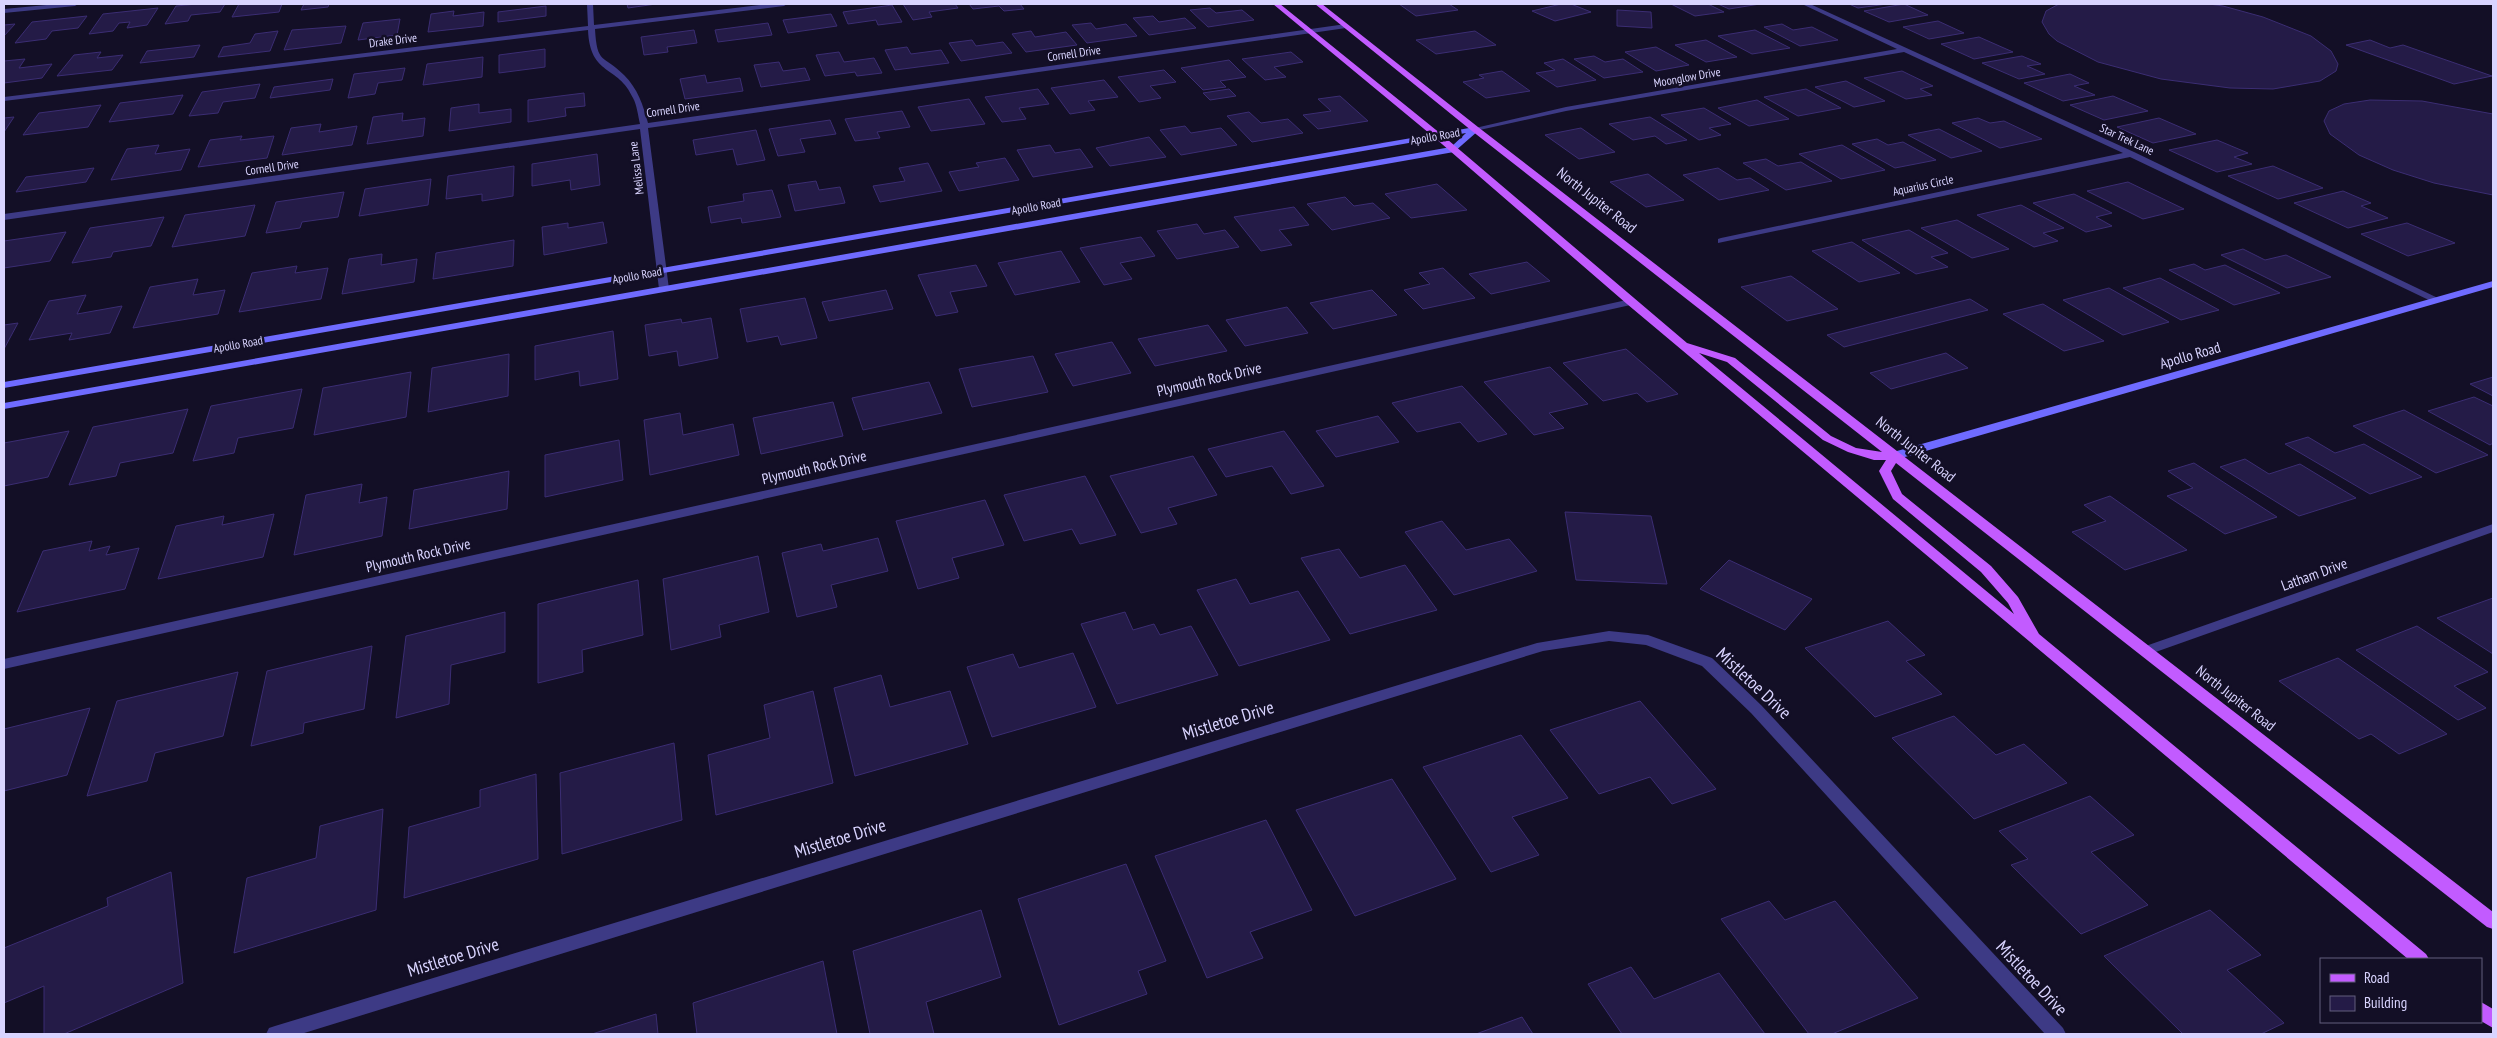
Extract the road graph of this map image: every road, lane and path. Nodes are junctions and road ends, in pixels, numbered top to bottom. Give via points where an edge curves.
1 (75, 4) edge
2 (590, 4) edge
3 (784, 4) edge
4 (1276, 4) edge
5 (1318, 4) edge
6 (1805, 4) edge
7 (4, 11) edge
8 (1346, 26) junction
9 (592, 27) junction
10 (1309, 32) junction
11 (1904, 50) junction
12 (4, 99) edge
13 (644, 125) junction
14 (1475, 129) junction
15 (1438, 136) junction
16 (1454, 149) junction
17 (2131, 154) junction
18 (4, 217) edge
19 (1721, 241) dead end
20 (661, 271) junction
21 (2493, 284) edge
22 (664, 289) junction
23 (2437, 300) junction
24 (1631, 302) junction
25 (1682, 345) junction
26 (4, 385) edge
27 (4, 406) edge
28 (1894, 456) junction
29 (2493, 528) edge
30 (2039, 642) junction
31 (2145, 651) junction
32 (4, 664) edge
33 (2493, 922) edge
34 (2419, 958) edge
35 (2482, 1011) edge
36 (2493, 1020) edge
37 (275, 1034) edge
38 (2057, 1034) edge

1 - 7 street
2 - 9 street, Melissa Lane
3 - 9 street, Drake Drive
4 - 10 main road
5 - 8 main road, North Jupiter Road
6 - 11 street, Star Trek Lane
8 - 10 street, Cornell Drive
8 - 14 main road, North Jupiter Road
9 - 12 street, Drake Drive
9 - 13 street, Melissa Lane via 592,47 600,62 621,76 637,97
10 - 13 street, Cornell Drive
10 - 15 main road
11 - 14 street, Moonglow Drive via 1566,109
11 - 17 street, Star Trek Lane
13 - 18 street, Cornell Drive
13 - 20 street, Melissa Lane
14 - 15 street, Apollo Road
14 - 16 street, Apollo Road
14 - 28 main road, North Jupiter Road
15 - 16 main road
15 - 20 street, Apollo Road
16 - 22 street, Apollo Road
16 - 24 main road
17 - 19 street, Aquarius Circle
17 - 23 street, Star Trek Lane
20 - 22 street, Melissa Lane
20 - 26 street, Apollo Road
21 - 23 street, Apollo Road
22 - 27 street, Apollo Road
23 - 28 street, Apollo Road
24 - 25 main road
24 - 32 street, Plymouth Rock Drive
25 - 28 main road via 1731,360 1827,438 1874,456
25 - 30 main road
28 - 30 main road via 1885,471 1896,496 1986,569 2013,600
28 - 31 main road, North Jupiter Road
29 - 31 street, Latham Drive
30 - 34 main road
31 - 33 main road, North Jupiter Road
35 - 36 main road
37 - 38 street, Mistletoe Drive via 1542,646 1609,636 1648,640 1707,662 1756,709

